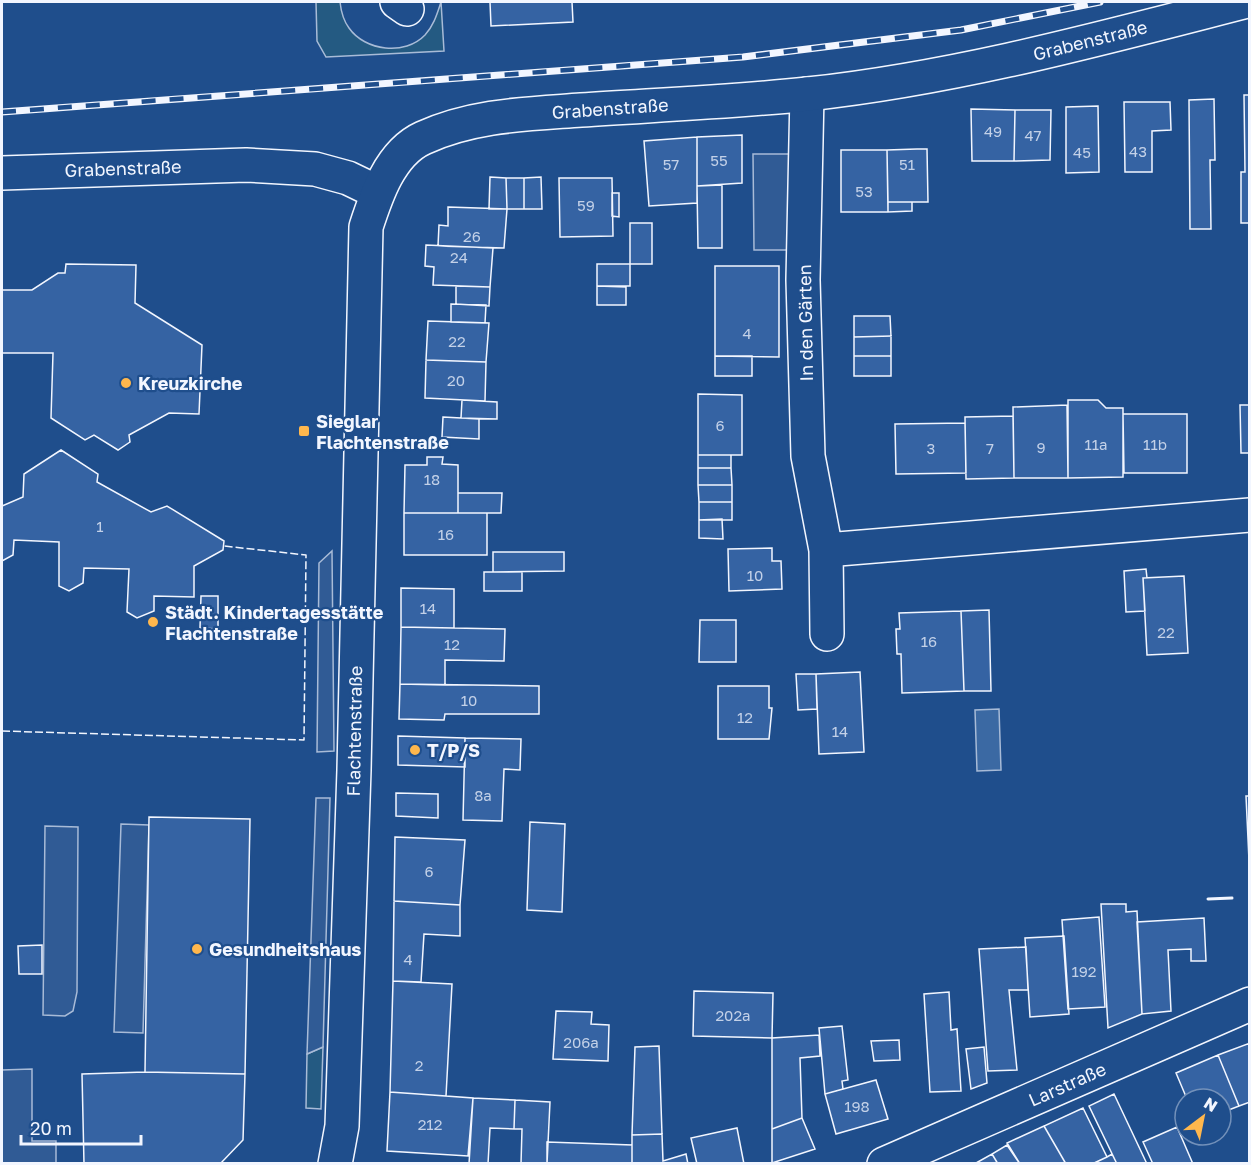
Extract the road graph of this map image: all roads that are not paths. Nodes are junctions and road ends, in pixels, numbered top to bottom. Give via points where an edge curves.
1 (1243, 2) edge
2 (807, 94) junction
3 (2, 172) edge
4 (377, 192) junction
5 (1250, 515) edge
6 (826, 550) junction
7 (827, 634) dead end
8 (1250, 1004) edge
9 (335, 1164) edge
10 (884, 1164) edge

1 - 2 street, Grabenstraße via 994,64 932,77
2 - 4 street, Grabenstraße via 488,117 421,138 397,160
2 - 6 street, In den Gärten via 803,280 808,456
3 - 4 street, Grabenstraße via 246,165 315,169 348,178
4 - 9 street, Flachtenstraße via 366,227 354,770 342,1126
5 - 6 street
6 - 7 street, In den Gärten
8 - 10 street, Larstraße

